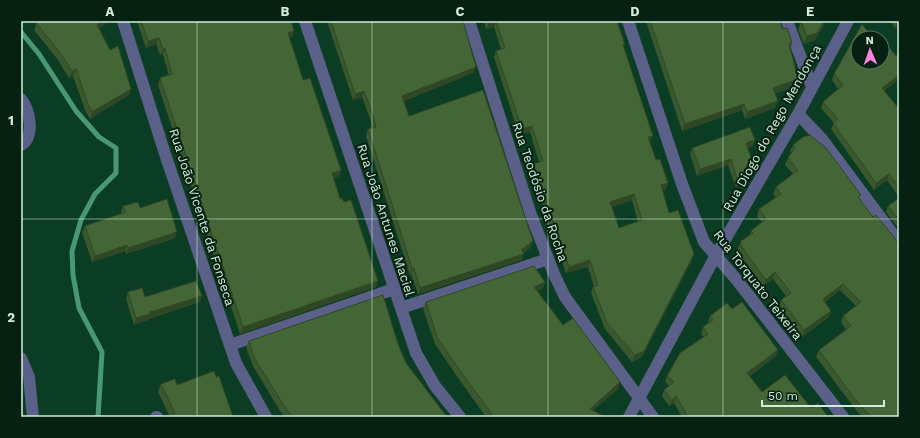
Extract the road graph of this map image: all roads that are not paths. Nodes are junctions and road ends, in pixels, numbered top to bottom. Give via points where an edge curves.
1 (123, 21) edge
2 (305, 21) edge
3 (469, 21) edge
4 (628, 21) edge
5 (787, 21) edge
6 (848, 21) edge
7 (812, 87) junction
8 (21, 99) edge
9 (798, 114) junction
10 (23, 144) edge
11 (899, 242) edge
12 (716, 255) junction
13 (548, 259) junction
14 (394, 290) junction
15 (401, 308) junction
16 (230, 345) junction
17 (21, 358) edge
18 (639, 398) junction
19 (33, 417) edge
20 (266, 417) edge
21 (460, 417) edge
22 (629, 417) edge
23 (653, 417) edge
24 (843, 417) edge

1 - 16 street, Rua João Vicente da Fonseca
2 - 14 street, Rua João Antunes Maciel
3 - 13 street, Rua Teodósio da Rocha via 531,215
4 - 12 street, Rua Torquato Teixeira via 682,184 704,242
5 - 7 street
6 - 7 street, Rua Diogo do Rego Mendonça
7 - 9 street, Rua Diogo do Rego Mendonça
8 - 10 street via 29,122
9 - 11 street via 822,139
9 - 12 street, Rua Diogo do Rego Mendonça
12 - 18 street, Rua Diogo do Rego Mendonça
12 - 24 street, Rua Torquato Teixeira
13 - 15 street
13 - 18 street, Rua Teodósio da Rocha via 564,297
14 - 15 street, Rua João Antunes Maciel
14 - 16 street
15 - 21 street, Rua João Antunes Maciel via 422,366
16 - 20 street, Rua João Vicente da Fonseca via 243,379
17 - 19 street via 29,377
18 - 22 street, Rua Diogo do Rego Mendonça
18 - 23 street, Rua Teodósio da Rocha

